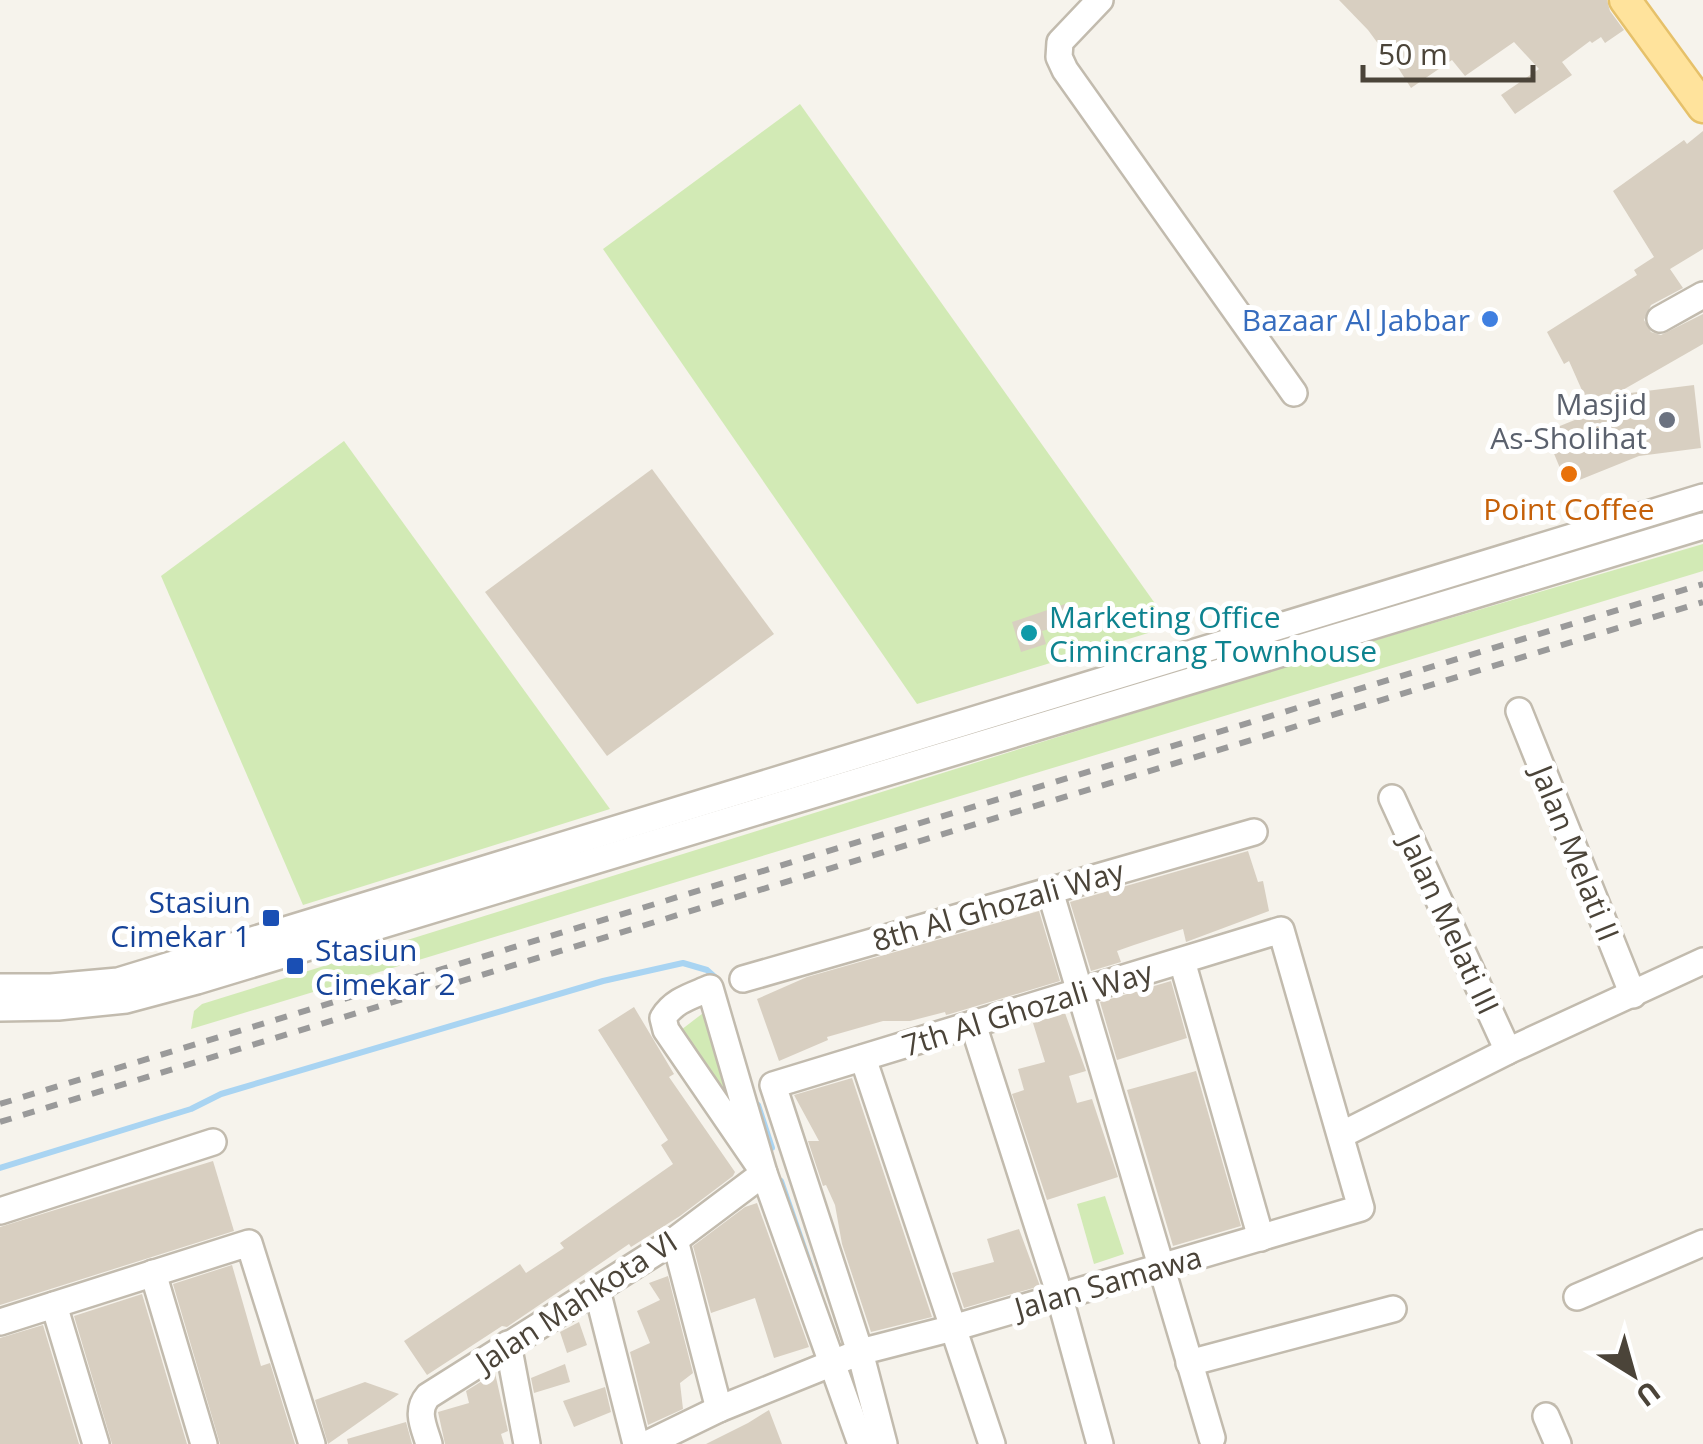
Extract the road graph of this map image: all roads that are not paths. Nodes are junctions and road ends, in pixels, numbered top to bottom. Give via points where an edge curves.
1 (1100, 0) edge
2 (1624, 0) edge
3 (1703, 107) edge
4 (1703, 295) edge
5 (1660, 318) dead end
6 (1294, 392) dead end
7 (1703, 497) edge
8 (1703, 526) edge
9 (1519, 711) dead end
10 (1392, 798) dead end
11 (1254, 832) dead end
12 (565, 856) junction
13 (1050, 891) junction
14 (1182, 961) junction
15 (1703, 961) edge
16 (743, 978) dead end
17 (0, 987) edge
18 (1080, 992) junction
19 (1634, 995) junction
20 (0, 1008) edge
21 (973, 1024) junction
22 (1508, 1051) junction
23 (863, 1058) junction
24 (1341, 1136) junction
25 (213, 1142) dead end
26 (764, 1173) junction
27 (0, 1210) edge
28 (1262, 1238) junction
29 (675, 1240) junction
30 (1703, 1242) edge
31 (1160, 1266) junction
32 (153, 1273) junction
33 (597, 1290) junction
34 (1060, 1295) junction
35 (1578, 1296) dead end
36 (54, 1305) junction
37 (1393, 1309) dead end
38 (0, 1322) edge
39 (953, 1328) junction
40 (508, 1344) junction
41 (846, 1359) junction
42 (1189, 1363) junction
43 (719, 1409) junction
44 (1546, 1416) dead end
45 (1212, 1438) dead end
46 (96, 1444) edge
47 (204, 1444) edge
48 (312, 1444) edge
49 (430, 1444) edge
50 (527, 1444) edge
51 (636, 1444) edge
52 (648, 1444) edge
53 (861, 1444) edge
54 (884, 1444) edge
55 (992, 1444) edge
56 (1100, 1444) edge
57 (1558, 1444) edge

1 - 6 street via 1060,42 1065,70
2 - 3 main road
4 - 5 street
7 - 12 street
8 - 12 street
9 - 19 street, Jalan Melati II
10 - 22 street, Jalan Melati III
11 - 13 street, 8th Al Ghozali Way
12 - 17 street via 118,981
12 - 20 street via 126,1000
13 - 16 street, 8th Al Ghozali Way
13 - 18 street
14 - 18 street, 7th Al Ghozali Way
14 - 24 street, 7th Al Ghozali Way via 1281,930
14 - 28 street
15 - 19 street
18 - 21 street, 7th Al Ghozali Way
18 - 31 street
19 - 22 street
21 - 23 street, 7th Al Ghozali Way
21 - 34 street
22 - 24 street
23 - 39 street
23 - 41 street, 7th Al Ghozali Way via 773,1085
24 - 28 street, Jalan Samawa via 1361,1208
25 - 27 street
26 - 26 street via 710,988 668,1010 666,1030
26 - 29 street, Jalan Mahkota VI
26 - 41 street
28 - 31 street, Jalan Samawa
29 - 33 street, Jalan Mahkota VI
29 - 43 street
30 - 35 street
31 - 34 street, Jalan Samawa
31 - 42 street
32 - 36 street
32 - 47 street
32 - 48 street via 249,1243
33 - 40 street, Jalan Mahkota VI
33 - 51 street
34 - 39 street, Jalan Samawa
34 - 56 street
36 - 38 street
36 - 46 street
37 - 42 street
39 - 41 street, Jalan Samawa
39 - 55 street
40 - 49 street, Jalan Mahkota VI via 421,1404
40 - 50 street
41 - 43 street, Jalan Samawa
41 - 53 street
41 - 54 street
42 - 45 street
43 - 52 street, Jalan Samawa
44 - 57 street

